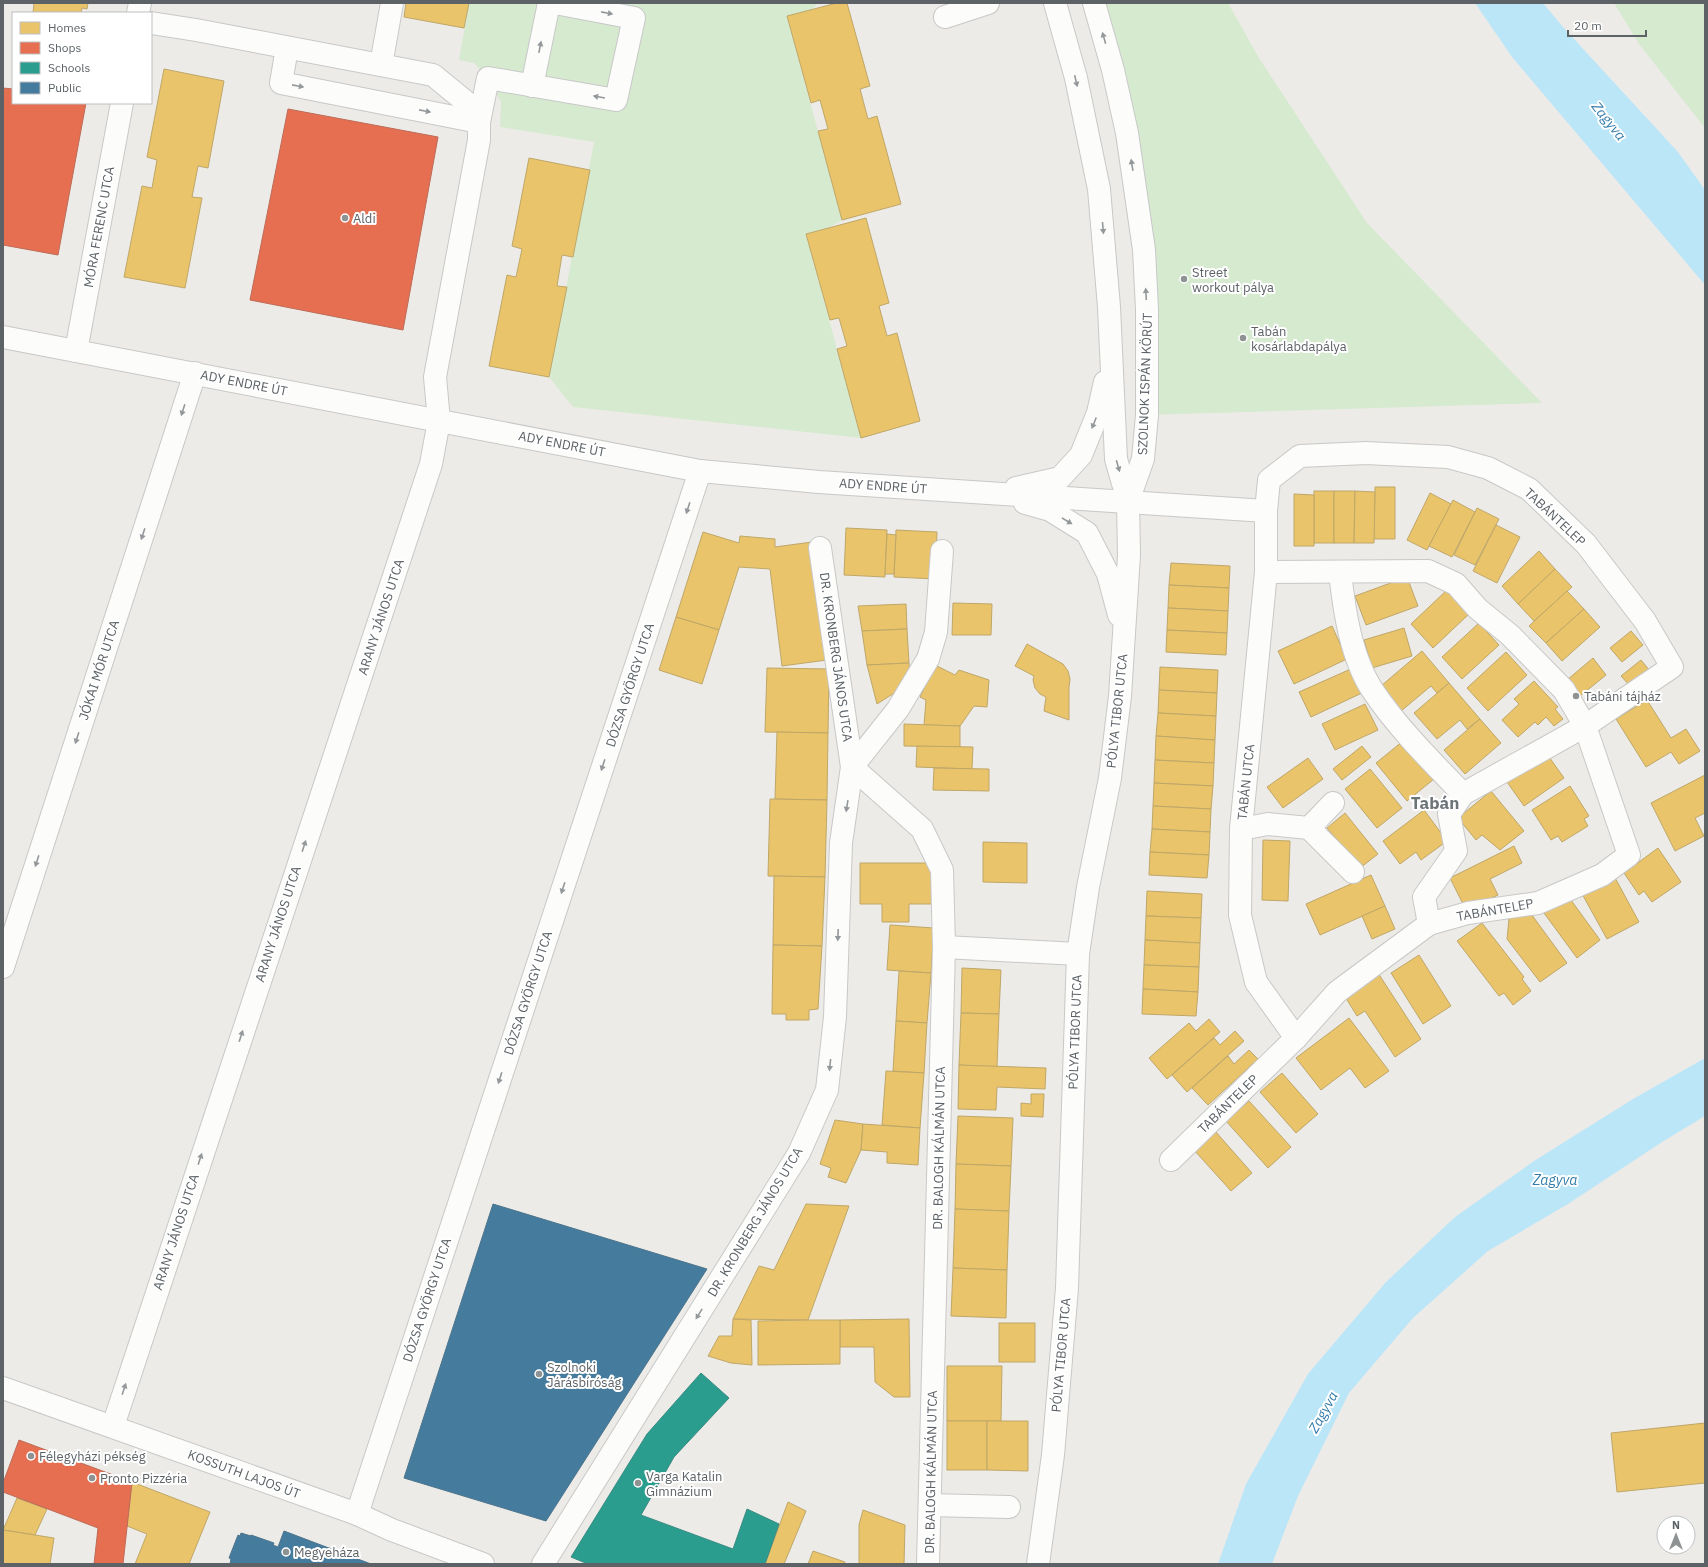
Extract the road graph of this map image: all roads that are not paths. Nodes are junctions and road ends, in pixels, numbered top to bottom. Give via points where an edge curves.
1 (392, 3) edge
2 (549, 3) edge
3 (555, 3) edge
4 (988, 3) edge
5 (1055, 3) edge
6 (1094, 3) edge
7 (945, 17) dead end
8 (152, 23) edge
9 (287, 48) junction
10 (381, 65) junction
11 (532, 86) junction
12 (122, 104) edge
13 (479, 122) junction
14 (3, 337) edge
15 (76, 351) junction
16 (1110, 358) junction
17 (195, 373) junction
18 (439, 421) junction
19 (700, 471) junction
20 (992, 493) junction
21 (1128, 501) junction
22 (1266, 511) junction
23 (820, 548) dead end
24 (942, 551) dead end
25 (1266, 572) junction
26 (1340, 572) junction
27 (1124, 631) junction
28 (1585, 726) junction
29 (852, 767) junction
30 (1463, 794) junction
31 (1333, 803) dead end
32 (1309, 828) junction
33 (1241, 829) junction
34 (1353, 872) dead end
35 (1429, 924) junction
36 (944, 947) junction
37 (1078, 954) junction
38 (3, 967) edge
39 (1296, 1038) junction
40 (1171, 1160) dead end
41 (3, 1389) edge
42 (113, 1426) junction
43 (930, 1506) junction
44 (1009, 1507) dead end
45 (357, 1514) junction
46 (447, 1557) edge
47 (483, 1564) edge
48 (543, 1564) edge
49 (928, 1564) edge
50 (1038, 1564) edge

1 - 10 street
11 -> 2 street
3 -> 11 street via 634,18 616,100
4 - 7 street
5 -> 16 street, SZOLNOK ISPÁN KÖRÚT via 1076,78 1099,189 1109,307
21 -> 6 street, SZOLNOK ISPÁN KÖRÚT via 1143,459 1147,415 1144,250 1125,126 1113,70
8 - 9 street
9 - 10 street
9 -> 13 street via 280,82
10 - 13 street via 433,75 466,102
11 - 13 street, ARANY JÁNOS UTCA via 488,78
12 - 15 street, MÓRA FERENC UTCA
13 - 18 street, ARANY JÁNOS UTCA via 479,140 435,377
14 - 15 street, ADY ENDRE ÚT
15 - 17 street, ADY ENDRE ÚT
16 -> 20 street via 1098,413 1081,456 1060,478
16 -> 21 street, SZOLNOK ISPÁN KÖRÚT via 1116,459
17 - 18 street, ADY ENDRE ÚT
17 -> 38 street, JÓKAI MÓR UTCA
18 - 19 street, ADY ENDRE ÚT
42 -> 18 street, ARANY JÁNOS UTCA via 431,464
19 - 20 street, ADY ENDRE ÚT via 819,482
19 -> 45 street, DÓZSA GYÖRGY UTCA
20 - 21 street, ADY ENDRE ÚT
20 -> 27 street via 1050,510 1086,533 1108,574
21 - 22 street, ADY ENDRE ÚT
21 - 27 street, PÓLYA TIBOR UTCA via 1129,555
22 - 25 street, TABÁN UTCA
22 - 28 street, TABÁNTELEP via 1269,480 1300,456 1366,453 1448,457 1488,468 1529,489 1586,544 1645,622 1672,667
23 - 29 street, DR. KRONBERG JÁNOS UTCA
24 - 29 street, DR. KRONBERG JÁNOS UTCA via 936,632 928,659 898,709
25 - 26 street, TABÁNTELEP
25 - 33 street, TABÁN UTCA
26 - 28 street, TABÁNTELEP via 1428,571 1456,584 1478,609 1510,635 1564,690
26 - 30 street via 1344,612 1359,661 1373,690 1401,726
27 - 37 street, PÓLYA TIBOR UTCA via 1120,696 1110,778 1088,887
28 - 30 street, TABÁNTELEP
28 - 35 street, TABÁNTELEP via 1629,855 1602,875 1538,902 1468,913
29 - 36 street, DR. BALOGH KÁLMÁN UTCA via 922,829 942,870
29 -> 48 street, DR. KRONBERG JÁNOS UTCA via 841,843 835,1017 827,1090 799,1153
30 - 35 street, TABÁNTELEP via 1449,814 1456,851 1424,897
31 - 32 street
32 - 33 street via 1268,824
32 - 34 street
33 - 39 street, TABÁN UTCA via 1240,915 1256,982
35 - 39 street, TABÁNTELEP via 1337,992
36 - 37 street
36 - 43 street, DR. BALOGH KÁLMÁN UTCA
37 - 50 street, PÓLYA TIBOR UTCA via 1067,1288 1053,1455
39 - 40 street, TABÁNTELEP
41 - 42 street, KOSSUTH LAJOS ÚT
42 - 45 street, KOSSUTH LAJOS ÚT
43 - 44 street
43 - 49 street, DR. BALOGH KÁLMÁN UTCA
45 - 46 street, KOSSUTH LAJOS ÚT
46 - 47 street, KOSSUTH LAJOS ÚT

